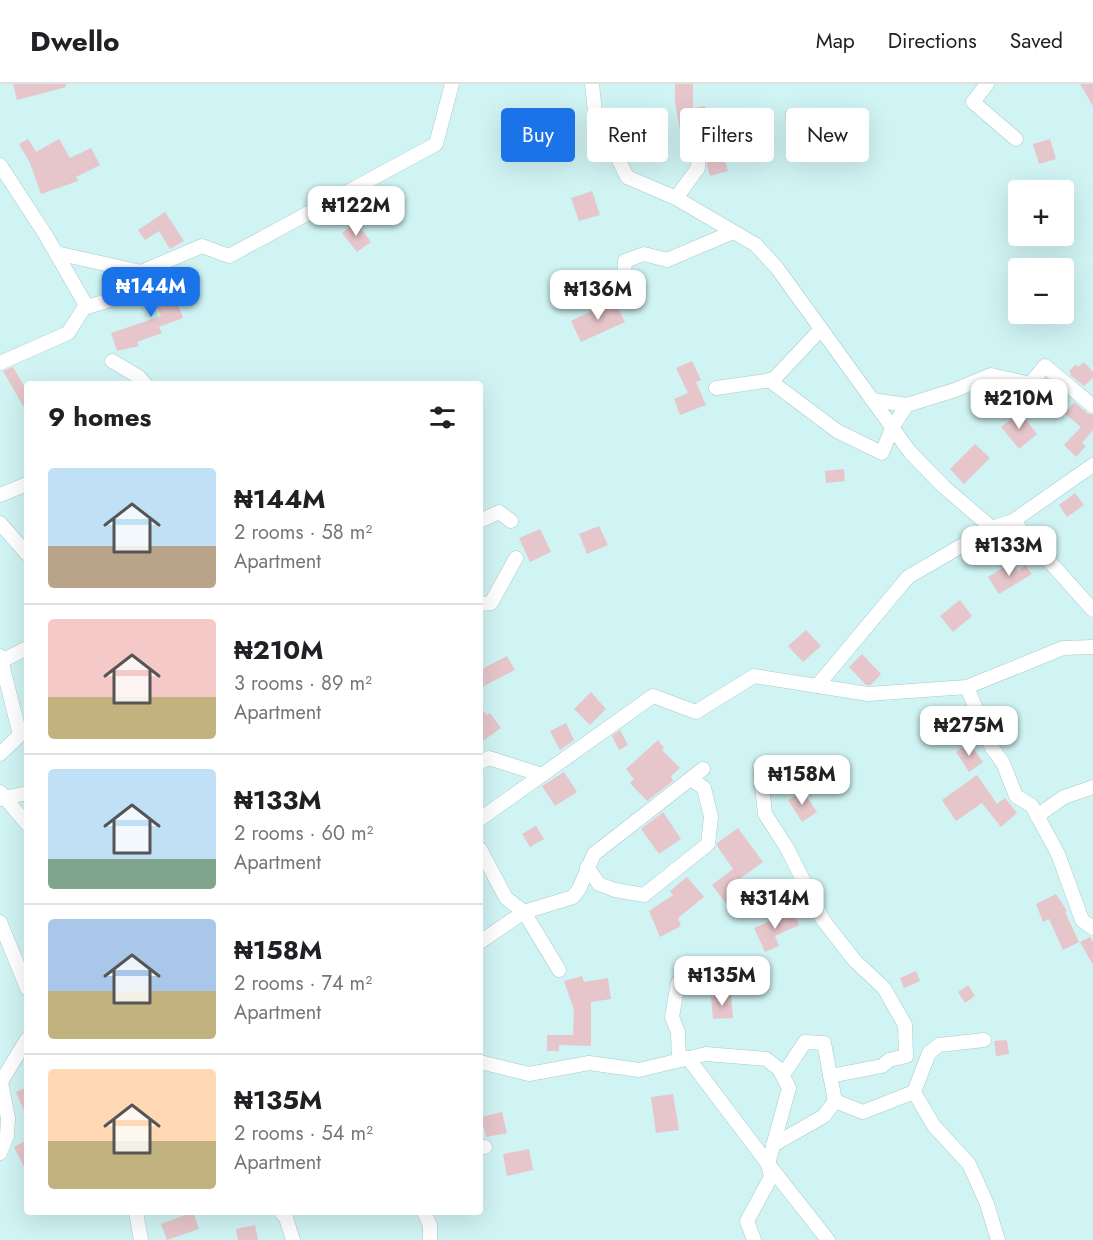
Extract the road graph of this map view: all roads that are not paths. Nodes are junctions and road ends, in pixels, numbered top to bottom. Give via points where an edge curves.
1 (452, 84) edge
2 (592, 84) edge
3 (987, 84) edge
4 (1016, 139) dead end
5 (698, 162) edge
6 (0, 165) edge
7 (676, 198) junction
8 (733, 232) junction
9 (56, 253) junction
10 (141, 272) junction
11 (623, 293) dead end
12 (87, 307) junction
13 (821, 329) junction
14 (112, 361) dead end
15 (0, 363) edge
16 (769, 380) junction
17 (143, 381) edge
18 (716, 388) dead end
19 (872, 399) junction
20 (907, 405) junction
21 (1093, 406) edge
22 (892, 428) junction
23 (1093, 465) edge
24 (24, 485) edge
25 (0, 495) edge
26 (483, 520) edge
27 (512, 521) dead end
28 (1013, 521) junction
29 (0, 523) edge
30 (992, 528) junction
31 (24, 551) edge
32 (516, 558) dead end
33 (483, 604) edge
34 (1093, 610) edge
35 (1093, 647) edge
36 (24, 649) edge
37 (1, 659) edge
38 (817, 686) junction
39 (967, 687) junction
40 (0, 754) edge
41 (483, 761) edge
42 (760, 766) dead end
43 (703, 769) dead end
44 (542, 775) junction
45 (691, 779) junction
46 (1093, 787) edge
47 (24, 793) edge
48 (2, 796) edge
49 (1037, 816) junction
50 (483, 817) edge
51 (24, 821) edge
52 (483, 855) edge
53 (587, 867) junction
54 (524, 912) junction
55 (0, 922) edge
56 (1093, 928) edge
57 (483, 940) edge
58 (13, 953) junction
59 (0, 961) edge
60 (559, 970) dead end
61 (24, 980) edge
62 (678, 983) dead end
63 (984, 1040) dead end
64 (24, 1044) edge
65 (684, 1059) junction
66 (483, 1063) edge
67 (783, 1075) junction
68 (831, 1076) junction
69 (914, 1092) junction
70 (835, 1101) junction
71 (773, 1145) junction
72 (0, 1153) edge
73 (768, 1164) junction
74 (137, 1215) edge
75 (284, 1215) edge
76 (425, 1215) edge
77 (141, 1240) edge
78 (293, 1240) edge
79 (430, 1240) edge
80 (754, 1240) edge
81 (828, 1240) edge
82 (998, 1240) edge

1 - 10 street via 436,144 228,256 202,246
2 - 7 street via 595,112 627,177
3 - 4 street via 972,102
5 - 7 street
6 - 9 street
7 - 8 street
8 - 11 street via 667,260 644,254 625,261
8 - 13 street via 756,245 777,268
9 - 10 street
9 - 12 street
10 - 12 street via 123,296
12 - 15 street via 68,333
13 - 16 street
13 - 19 street
14 - 17 street
16 - 18 street
16 - 22 street via 837,431 882,453
19 - 20 street
19 - 22 street
20 - 21 street via 991,375 1030,384 1045,366
20 - 22 street
22 - 30 street via 944,487
23 - 28 street
24 - 25 street
26 - 27 street via 499,512
28 - 30 street
28 - 34 street
29 - 31 street
30 - 38 street via 908,577
32 - 33 street via 491,603
35 - 39 street via 1063,648
36 - 37 street
37 - 40 street via 20,735
38 - 39 street via 868,694
38 - 44 street via 754,676 696,712 653,696
39 - 49 street via 1016,796 1032,806
41 - 44 street via 489,758
42 - 68 street via 765,814 823,920 855,961 884,988 904,1025 906,1056 882,1066
43 - 45 street
44 - 50 street
45 - 53 street via 594,854
45 - 53 street via 704,788 709,807 708,844 644,895 599,884
46 - 49 street via 1064,797
47 - 48 street
48 - 51 street
49 - 56 street via 1058,854 1082,920
52 - 54 street via 506,898
53 - 54 street via 573,897
54 - 57 street
54 - 60 street
55 - 58 street
58 - 59 street
58 - 61 street
62 - 65 street via 672,1017
63 - 69 street via 939,1045 929,1053
64 - 72 street via 1,1082 8,1118 7,1136
65 - 66 street via 639,1070 589,1063 529,1074
65 - 67 street via 706,1054 766,1059
65 - 73 street
67 - 68 street via 805,1042 824,1043
67 - 71 street via 789,1088
68 - 70 street
69 - 70 street via 864,1112
69 - 82 street via 934,1126 969,1164
70 - 71 street via 824,1116
71 - 73 street
73 - 80 street via 771,1177 747,1221
73 - 81 street
74 - 77 street
75 - 78 street
76 - 79 street

